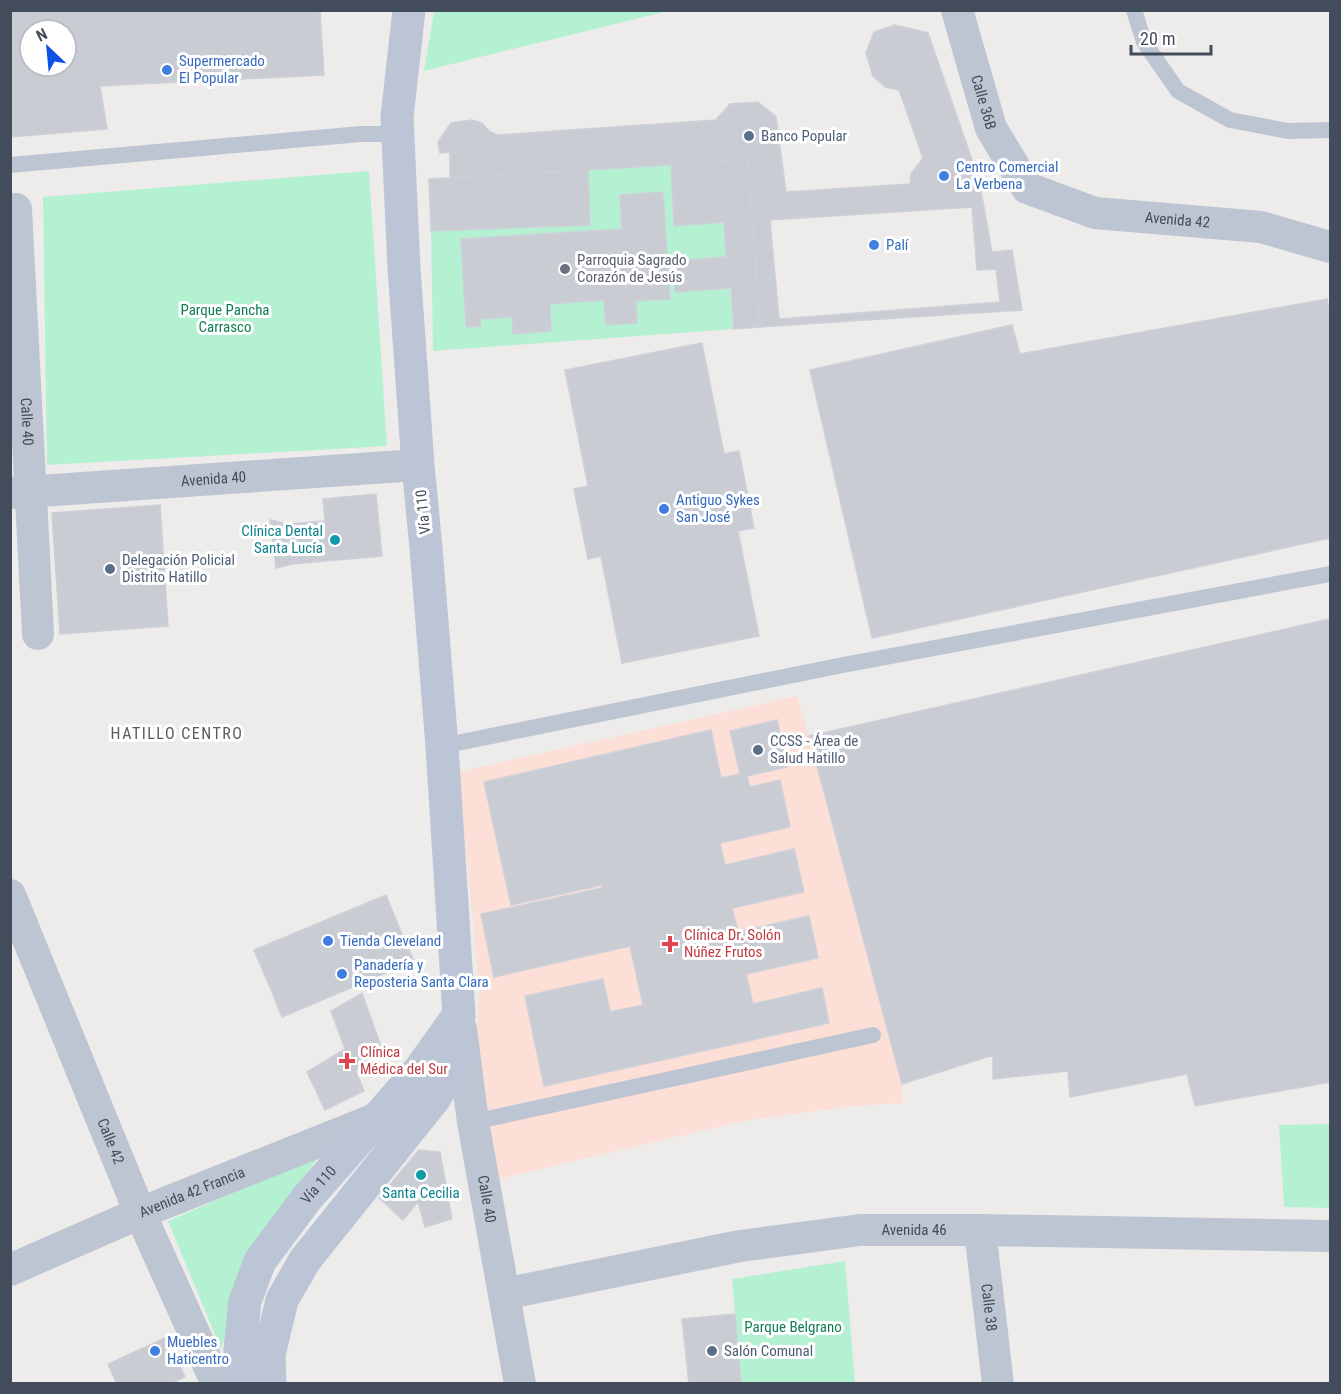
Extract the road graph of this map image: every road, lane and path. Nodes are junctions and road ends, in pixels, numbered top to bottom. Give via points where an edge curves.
1 (409, 10) edge
2 (957, 10) edge
3 (1134, 10) edge
4 (1330, 130) edge
5 (398, 134) junction
6 (10, 165) edge
7 (1027, 188) joint
8 (16, 209) dead end
9 (1330, 247) edge
10 (418, 465) junction
11 (20, 493) edge
12 (1330, 574) edge
13 (38, 634) dead end
14 (442, 746) junction
15 (10, 895) edge
16 (459, 1015) junction
17 (873, 1035) dead end
18 (375, 1119) junction
19 (473, 1122) junction
20 (140, 1213) junction
21 (980, 1230) junction
22 (1330, 1236) edge
23 (10, 1270) edge
24 (504, 1294) junction
25 (217, 1383) edge
26 (242, 1383) edge
27 (270, 1383) edge
28 (520, 1383) edge
29 (998, 1383) edge

1 - 5 main road, Vía 110 via 397,104
2 - 7 street, Calle 36B via 991,128
3 - 4 lane via 1144,42 1178,91 1230,120 1288,131
5 - 6 lane
5 - 10 main road, Vía 110
7 - 9 street, Avenida 42 via 1095,213 1261,227
8 - 11 street, Calle 40
10 - 11 street, Avenida 40
10 - 14 main road, Vía 110
11 - 13 street, Calle 40
12 - 14 lane
14 - 16 main road, Vía 110
15 - 20 street, Calle 42
16 - 18 main road, Vía 110 via 418,1072
16 - 19 street, Calle 40
16 - 27 main road, Vía 110 via 454,1058 434,1098 304,1260 282,1300 269,1355
17 - 19 lane
18 - 20 street, Avenida 42 Francia
18 - 26 main road, Vía 110 via 307,1197 260,1261 245,1301 240,1349
19 - 24 street, Calle 40
20 - 23 street, Avenida 42 Francia
20 - 25 street, Calle 42
21 - 22 street, Avenida 46
21 - 24 street, Avenida 46 via 860,1230 740,1246
21 - 29 street, Calle 38
24 - 28 street, Calle 40

